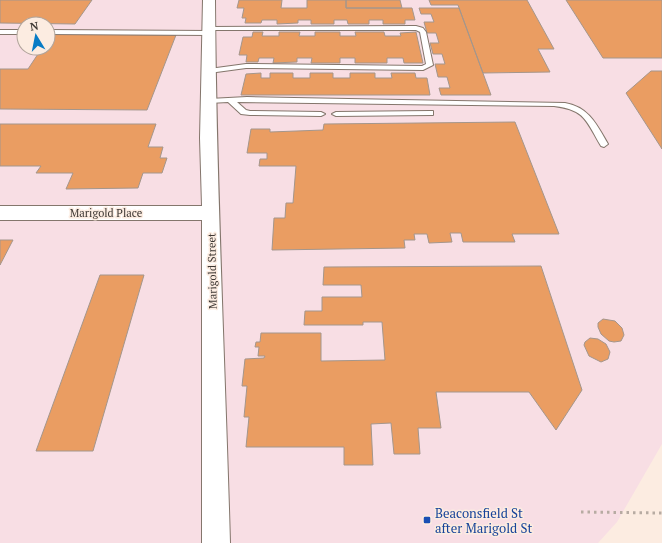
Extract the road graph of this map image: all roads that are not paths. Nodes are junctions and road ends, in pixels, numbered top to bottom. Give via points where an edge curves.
1 (209, 0) edge
2 (210, 31) junction
3 (0, 32) edge
4 (16, 32) edge
5 (56, 32) edge
6 (209, 71) junction
7 (230, 100) junction
8 (209, 101) junction
9 (428, 102) junction
10 (430, 113) junction
11 (321, 114) dead end
12 (336, 114) dead end
13 (432, 122) dead end
14 (604, 144) dead end
15 (0, 213) edge
16 (211, 213) junction
17 (216, 543) edge

1 - 2 street, Marigold Street
2 - 5 lane
2 - 6 street, Marigold Street
2 - 6 lane via 416,28 423,32 430,65 422,68 246,66
3 - 4 lane
6 - 8 street, Marigold Street
7 - 8 lane
7 - 9 lane
7 - 11 lane via 244,112 250,113
8 - 16 street, Marigold Street
9 - 10 lane
9 - 14 lane via 569,106 584,113
10 - 12 lane
10 - 13 lane
15 - 16 street, Marigold Place
16 - 17 street, Marigold Street

